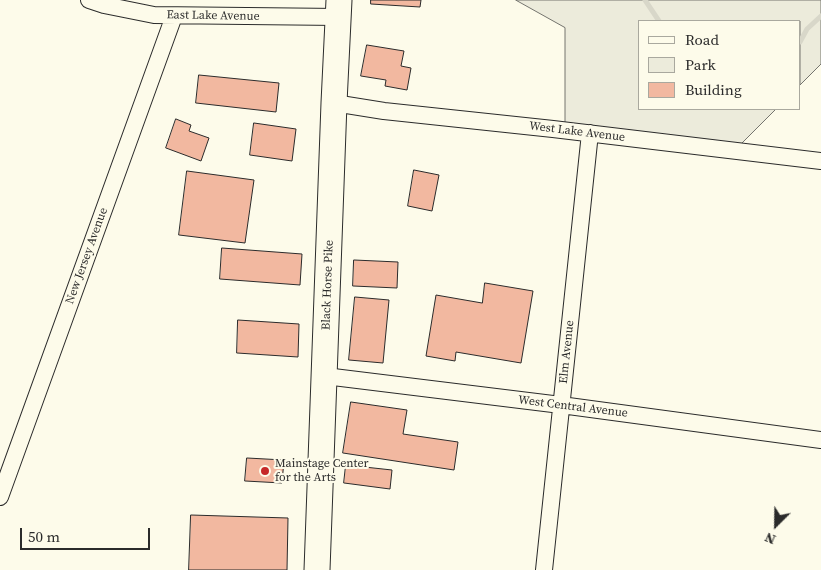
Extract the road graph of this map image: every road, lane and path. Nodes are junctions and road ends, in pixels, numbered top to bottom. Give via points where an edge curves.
1 (88, 0) edge
2 (339, 8) edge
3 (174, 16) junction
4 (334, 103) junction
5 (590, 133) junction
6 (821, 161) edge
7 (325, 376) junction
8 (561, 405) junction
9 (821, 440) edge
10 (0, 497) edge
11 (317, 570) edge
12 (544, 570) edge

1 - 3 street, East Lake Avenue via 154,15
2 - 3 street, East Lake Avenue
2 - 4 main road, Black Horse Pike
3 - 10 street, New Jersey Avenue
4 - 5 street, West Lake Avenue
4 - 7 main road, Black Horse Pike
5 - 6 street, West Lake Avenue
5 - 8 street, Elm Avenue
7 - 8 street, West Central Avenue
7 - 11 main road, Black Horse Pike
8 - 9 street, West Central Avenue
8 - 12 street, Elm Avenue

